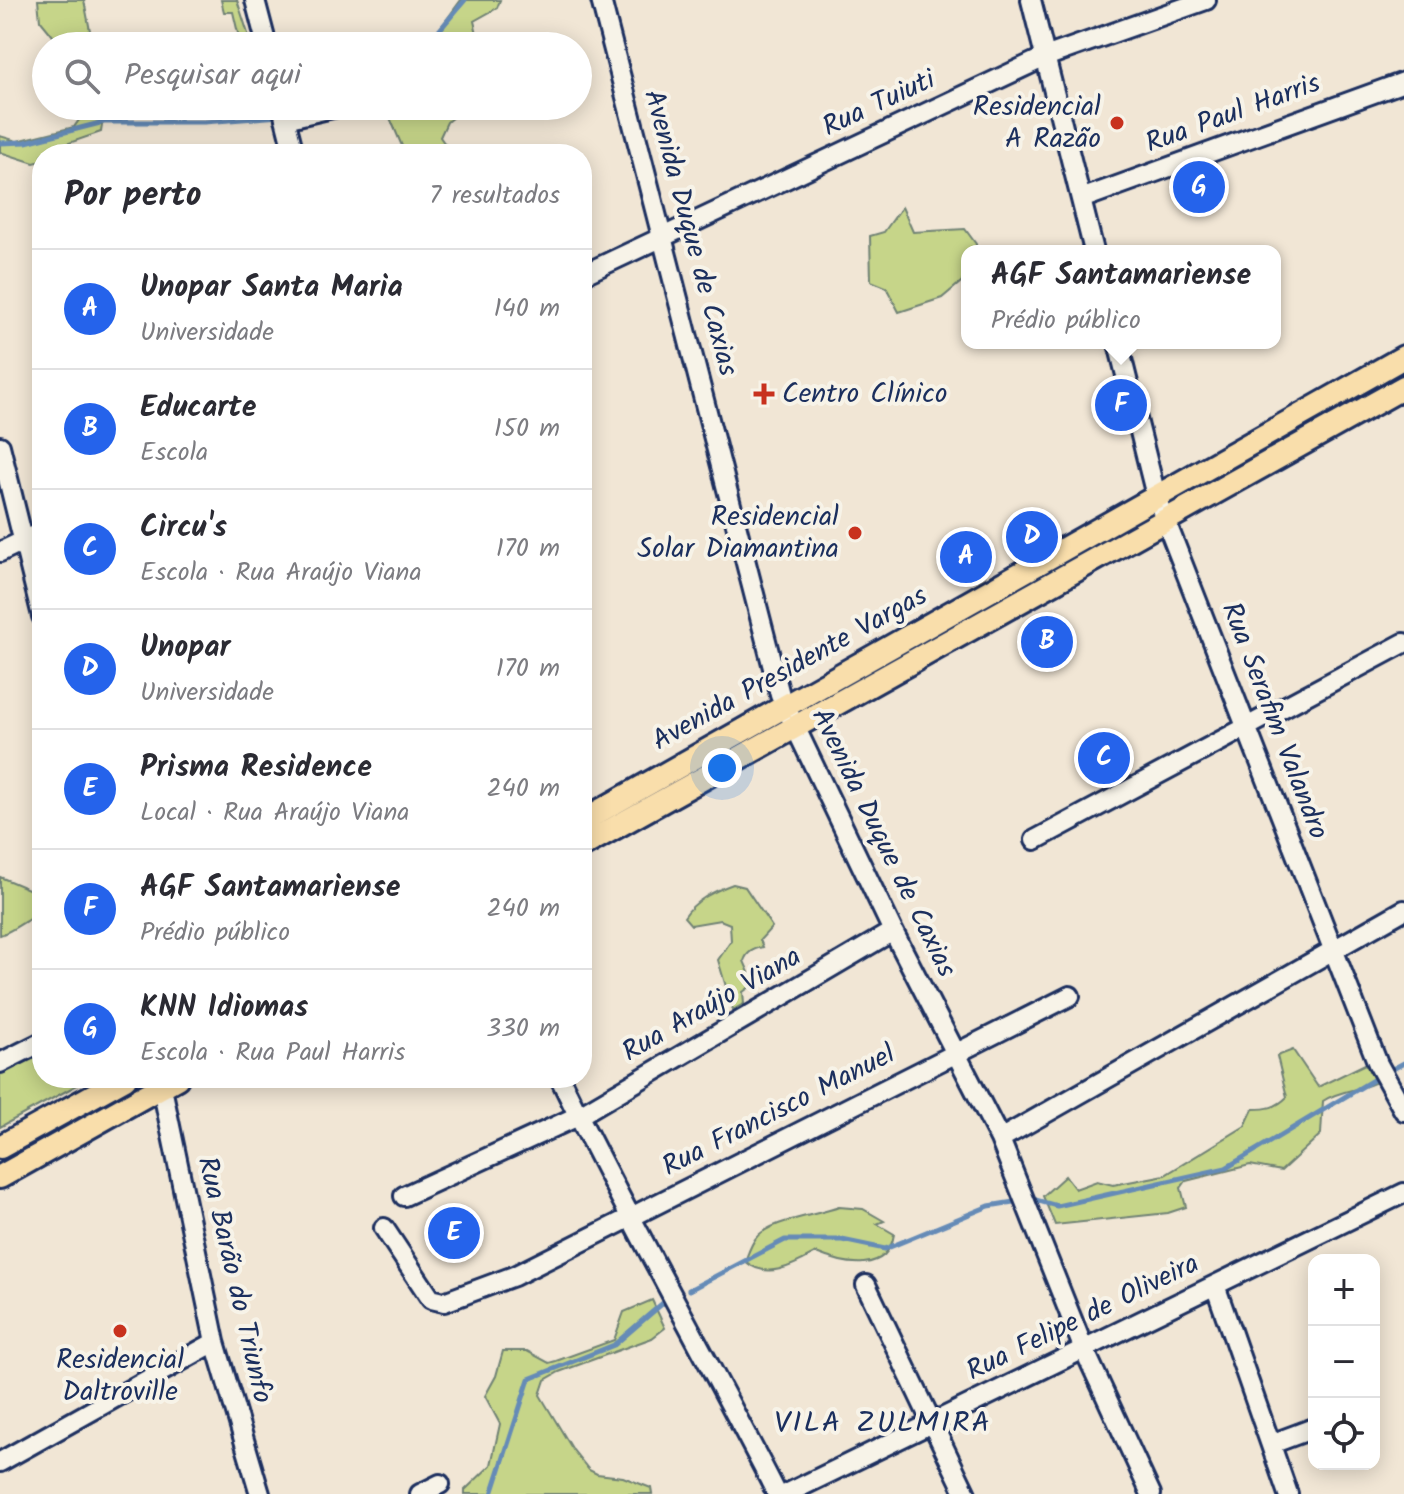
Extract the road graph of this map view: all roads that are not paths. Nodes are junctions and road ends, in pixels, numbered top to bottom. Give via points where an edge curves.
1 (255, 0) edge
2 (601, 0) edge
3 (1031, 0) edge
4 (1206, 0) edge
5 (263, 32) edge
6 (1045, 57) junction
7 (1404, 82) edge
8 (286, 120) edge
9 (292, 144) edge
10 (1081, 199) junction
11 (661, 238) junction
12 (1092, 245) edge
13 (592, 270) edge
14 (1119, 349) edge
15 (1404, 357) edge
16 (1404, 387) edge
17 (0, 446) edge
18 (1156, 496) junction
19 (1165, 519) junction
20 (32, 537) edge
21 (23, 541) junction
22 (0, 552) edge
23 (32, 577) edge
24 (1404, 643) edge
25 (789, 716) junction
26 (1246, 727) junction
27 (592, 816) edge
28 (592, 840) edge
29 (1035, 840) dead end
30 (1404, 910) edge
31 (893, 931) junction
32 (1333, 949) junction
33 (1070, 996) dead end
34 (32, 1047) edge
35 (956, 1054) junction
36 (0, 1063) edge
37 (107, 1088) edge
38 (154, 1088) edge
39 (167, 1088) edge
40 (565, 1088) edge
41 (1404, 1111) edge
42 (578, 1116) junction
43 (1000, 1139) junction
44 (0, 1147) edge
45 (0, 1177) edge
46 (1404, 1193) edge
47 (404, 1196) dead end
48 (629, 1218) junction
49 (384, 1228) dead end
50 (866, 1285) dead end
51 (1215, 1285) junction
52 (215, 1342) junction
53 (1083, 1347) junction
54 (932, 1423) junction
55 (1308, 1430) edge
56 (1271, 1444) junction
57 (0, 1462) edge
58 (440, 1484) dead end
59 (260, 1494) edge
60 (420, 1494) edge
61 (777, 1494) edge
62 (786, 1494) edge
63 (966, 1494) edge
64 (1151, 1494) edge
65 (1288, 1494) edge

1 - 5 street
2 - 11 street, Avenida Duque de Caxias
3 - 6 street
4 - 6 street, Rua Tuiuti
6 - 10 street
6 - 11 street, Rua Tuiuti
7 - 10 street, Rua Paul Harris
8 - 9 street
10 - 12 street
11 - 13 street, Rua Tuiuti
11 - 25 street, Avenida Duque de Caxias
14 - 18 street, Rua Serafim Valandro
15 - 18 main road, Avenida Presidente Vargas
16 - 19 main road, Avenida Presidente Vargas
17 - 21 street
18 - 19 street, Rua Serafim Valandro
18 - 25 main road, Avenida Presidente Vargas
19 - 25 main road, Avenida Presidente Vargas
19 - 26 street, Rua Serafim Valandro
20 - 21 street
21 - 22 street
21 - 23 street
24 - 26 street
25 - 27 main road, Avenida Presidente Vargas
25 - 28 main road, Avenida Presidente Vargas
25 - 31 street, Avenida Duque de Caxias
26 - 29 street
26 - 32 street, Rua Serafim Valandro
30 - 32 street
31 - 35 street, Avenida Duque de Caxias
31 - 42 street, Rua Araújo Viana
32 - 41 street, Rua Serafim Valandro via 1378,1064
32 - 43 street
33 - 35 street, Rua Francisco Manuel
34 - 36 street
35 - 43 street, Avenida Duque de Caxias
35 - 48 street, Rua Francisco Manuel
37 - 44 main road
38 - 45 main road
39 - 52 street, Rua Barão do Triunfo
40 - 42 street
42 - 47 street, Rua Araújo Viana
42 - 48 street
43 - 53 street, Avenida Duque de Caxias
46 - 51 street, Rua Felipe de Oliveira
48 - 49 street, Rua Francisco Manuel via 514,1276 444,1302 431,1299
48 - 61 street
50 - 54 street
51 - 53 street, Rua Felipe de Oliveira
51 - 56 street
52 - 57 street
52 - 59 street, Rua Barão do Triunfo
53 - 54 street, Rua Felipe de Oliveira
53 - 64 street, Avenida Duque de Caxias
54 - 62 street, Rua Felipe de Oliveira
54 - 63 street
55 - 56 street
56 - 65 street
58 - 60 street

